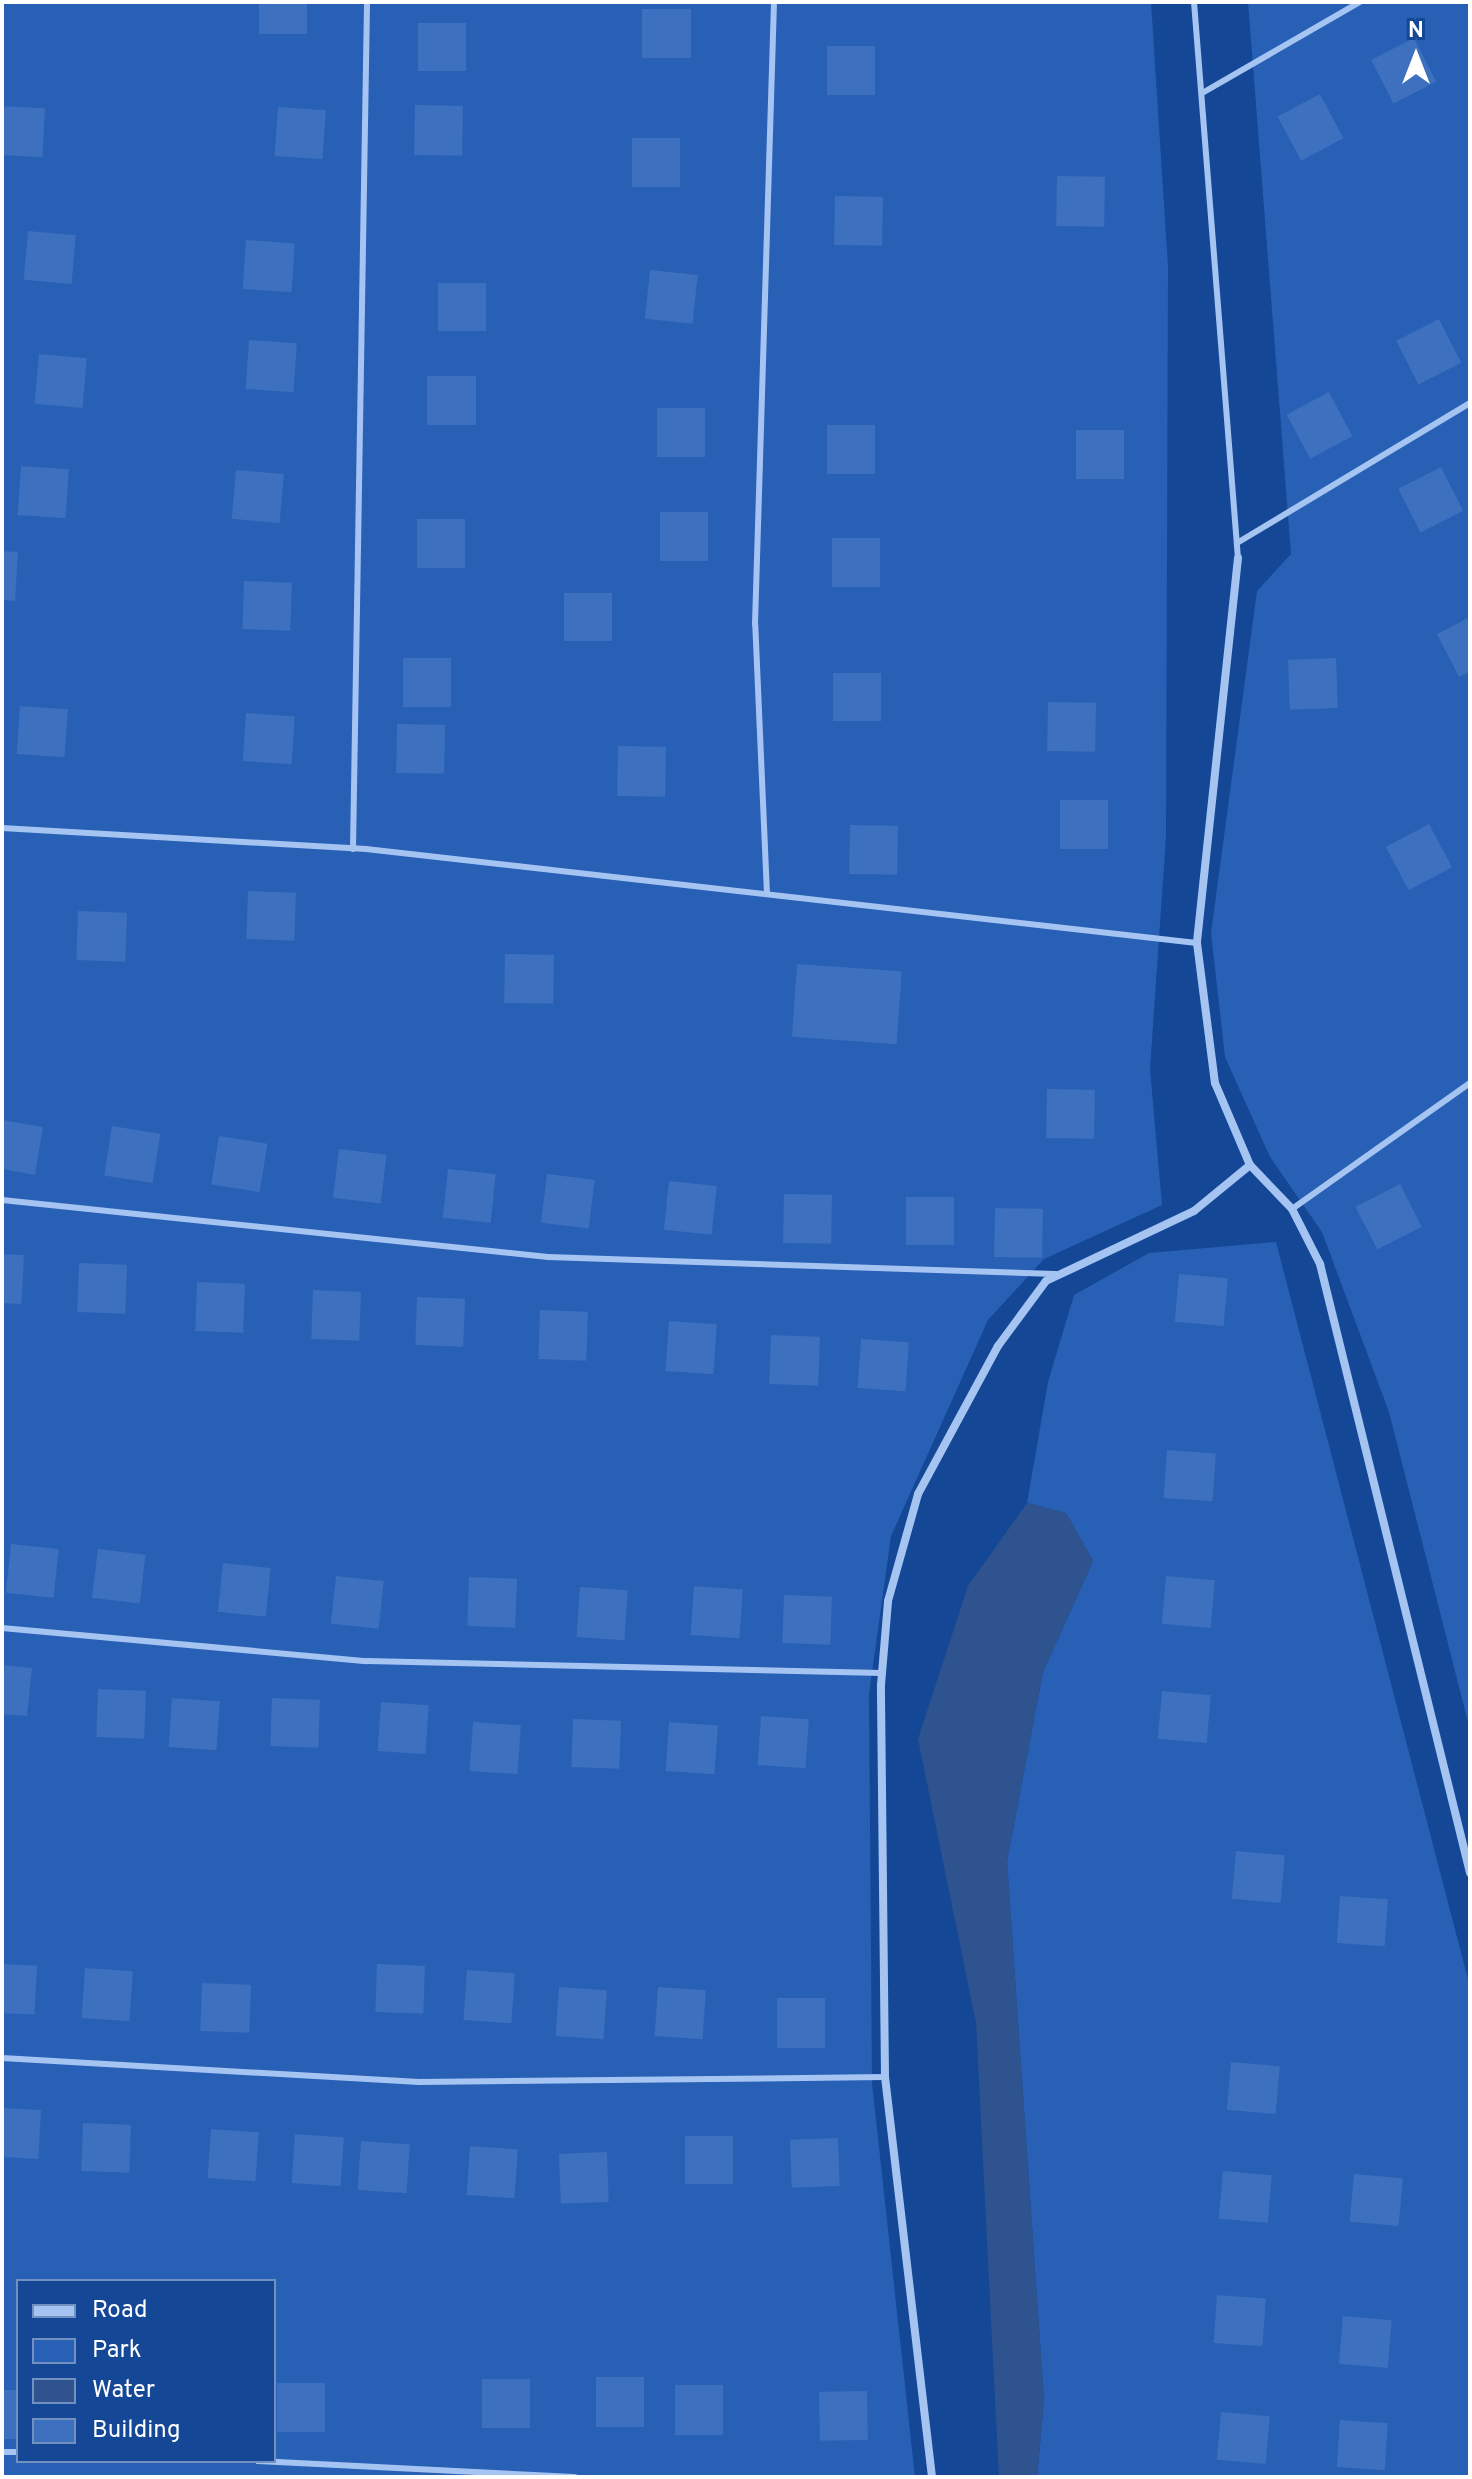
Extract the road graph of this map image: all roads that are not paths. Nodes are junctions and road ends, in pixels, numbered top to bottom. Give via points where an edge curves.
1 (367, 2) edge
2 (774, 2) edge
3 (1194, 2) edge
4 (1360, 2) edge
5 (1204, 92) junction
6 (1470, 403) edge
7 (1237, 543) junction
8 (1238, 558) joint
9 (2, 828) edge
10 (353, 849) junction
11 (767, 894) junction
12 (1197, 943) junction
13 (1470, 1083) edge
14 (1250, 1165) junction
15 (2, 1200) edge
16 (1292, 1209) junction
17 (1060, 1274) junction
18 (2, 1628) edge
19 (882, 1673) junction
20 (1470, 1873) edge
21 (2, 2058) edge
22 (885, 2077) junction
23 (276, 2462) edge
24 (575, 2477) edge
25 (932, 2477) edge

1 - 10 lane
2 - 11 lane via 755,624
3 - 5 lane
4 - 5 lane
5 - 7 lane
6 - 7 lane
7 - 8 lane
8 - 12 street
9 - 10 lane
10 - 11 lane
11 - 12 lane
12 - 14 street via 1215,1083
13 - 16 lane
14 - 16 street
14 - 17 street via 1194,1211
15 - 17 lane via 548,1257
16 - 20 street via 1320,1264
17 - 19 street via 1046,1281 998,1346 918,1494 888,1601
18 - 19 lane via 367,1661
19 - 22 street
21 - 22 lane via 419,2082
22 - 25 street
23 - 24 lane

